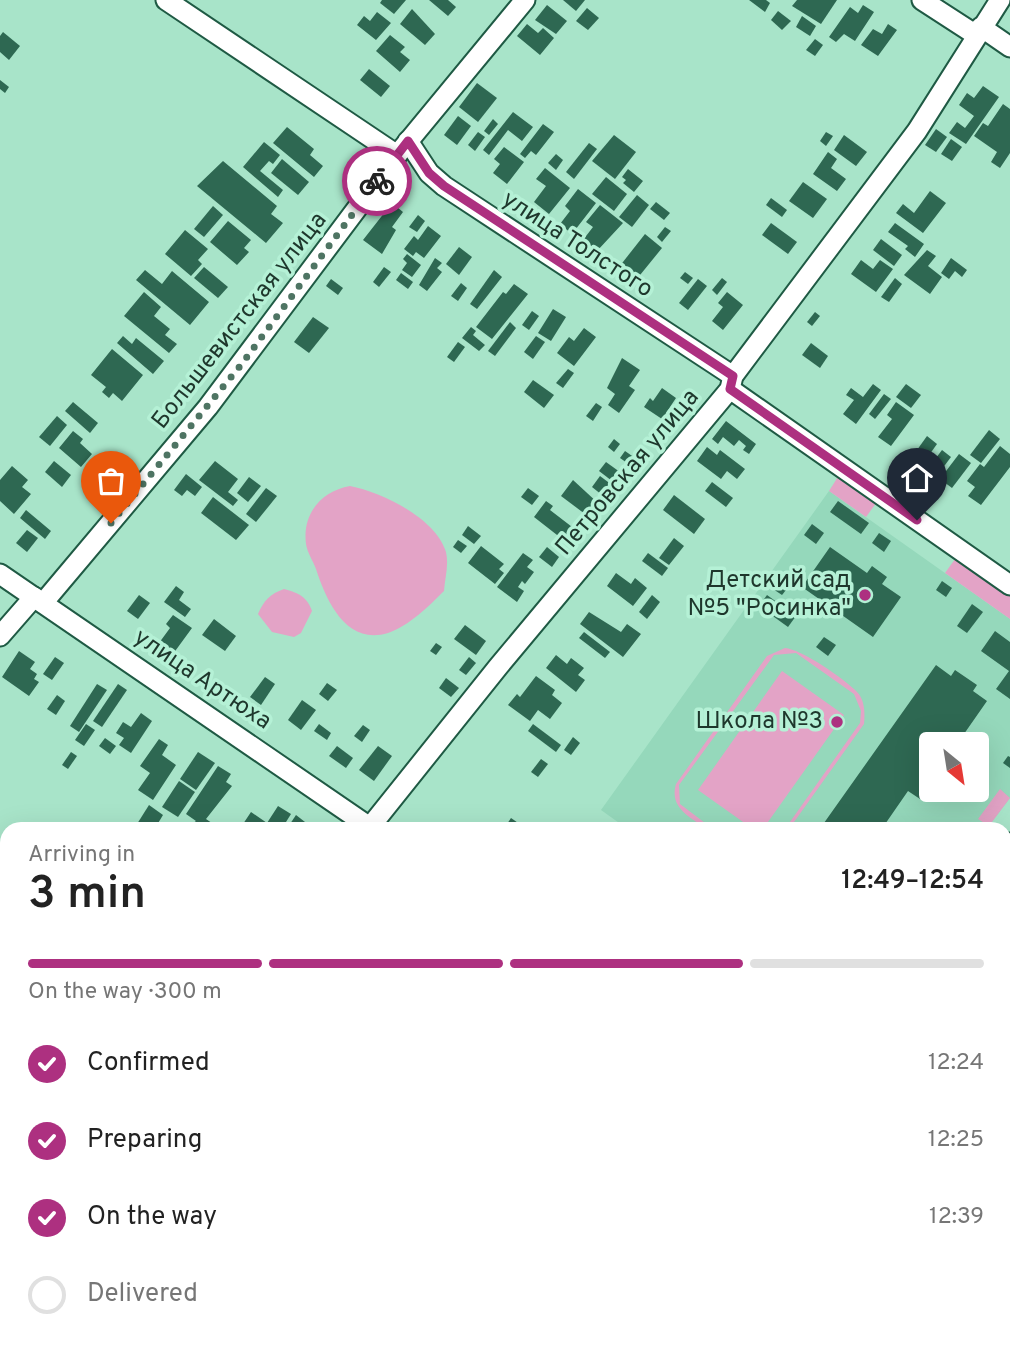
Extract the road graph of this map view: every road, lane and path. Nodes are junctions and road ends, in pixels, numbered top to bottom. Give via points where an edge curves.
1 (166, 0) edge
2 (525, 0) edge
3 (922, 0) edge
4 (1000, 0) edge
5 (978, 31) junction
6 (1010, 47) edge
7 (403, 148) junction
8 (732, 382) junction
9 (0, 573) edge
10 (1010, 585) edge
11 (38, 600) junction
12 (0, 636) edge
13 (363, 822) edge
14 (377, 822) edge

1 - 7 street, улица Толстого
2 - 7 street, Большевистская улица
3 - 5 street
4 - 5 street, Петровская улица
5 - 6 street
5 - 8 street, Петровская улица via 916,131
7 - 8 street, улица Толстого via 444,186
7 - 11 street, Большевистская улица via 216,396
8 - 10 street, улица Толстого
8 - 14 street, Петровская улица
9 - 11 street, улица Артюха
11 - 12 street, Большевистская улица
11 - 13 street, улица Артюха

